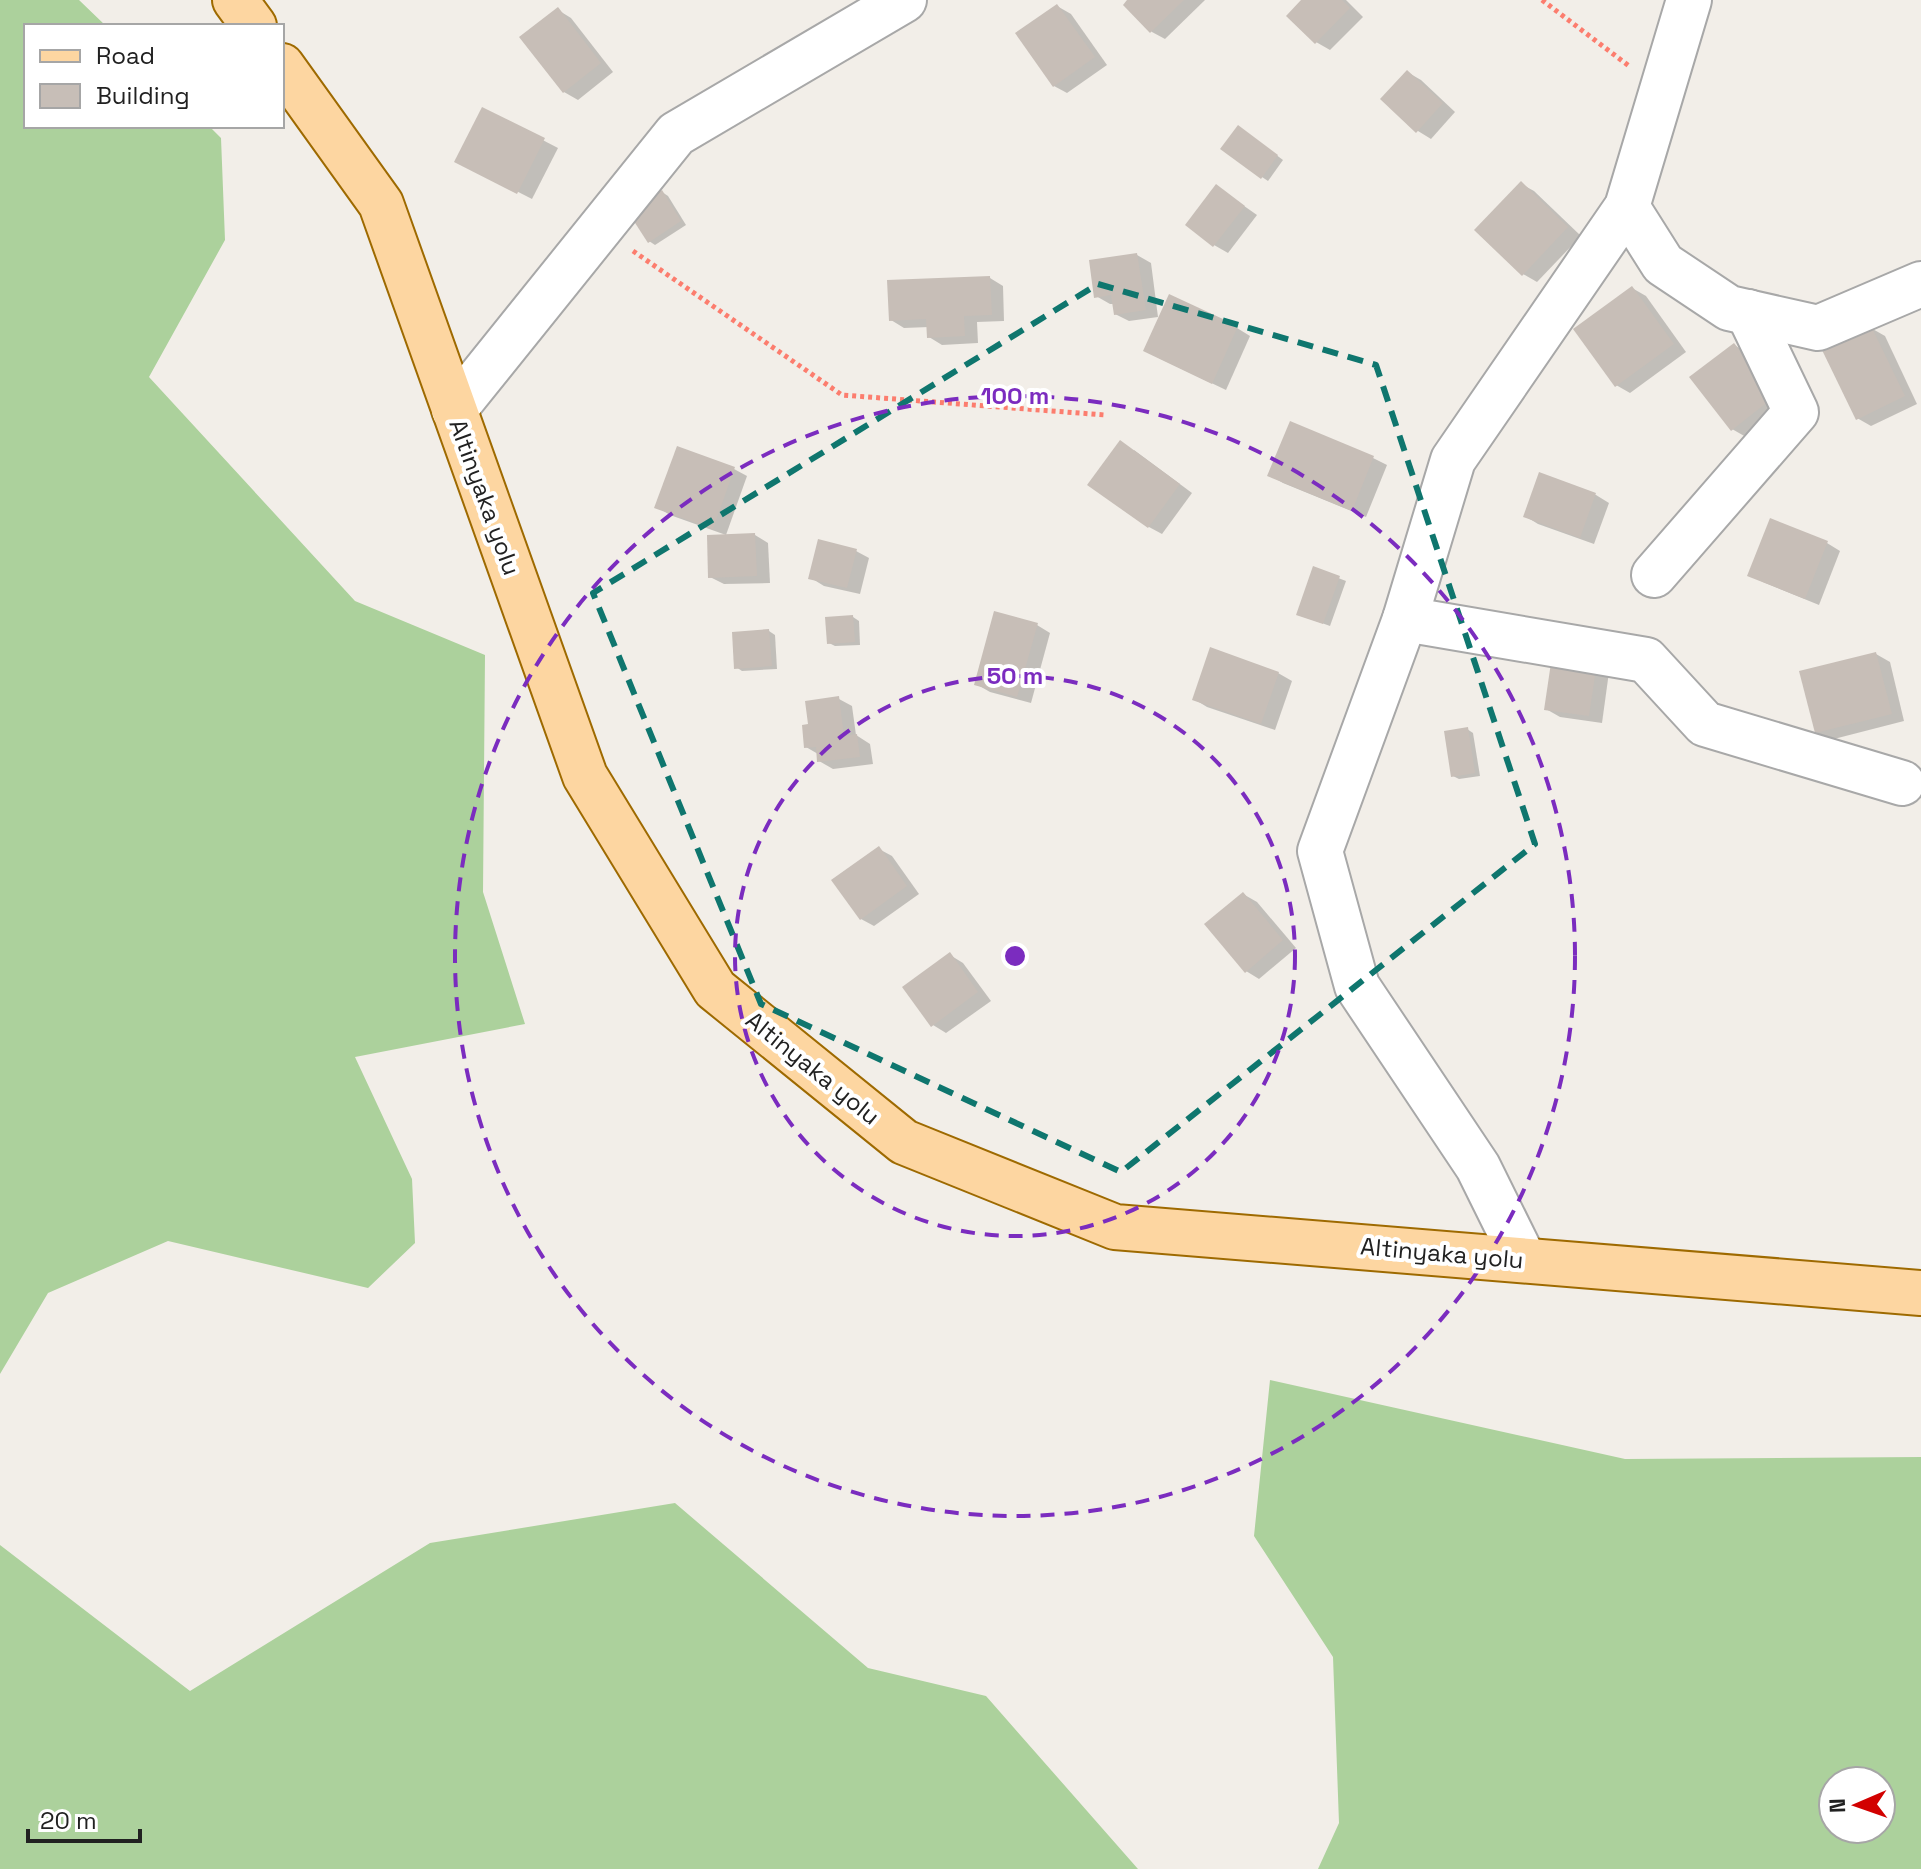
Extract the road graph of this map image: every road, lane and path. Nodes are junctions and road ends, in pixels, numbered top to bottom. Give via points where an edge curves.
1 (235, 0) edge
2 (904, 0) edge
3 (1542, 0) edge
4 (1689, 0) edge
5 (253, 24) edge
6 (284, 69) edge
7 (1662, 90) junction
8 (1627, 207) junction
9 (599, 228) junction
10 (1919, 295) edge
11 (1748, 312) junction
12 (454, 410) junction
13 (1105, 415) dead end
14 (1654, 575) dead end
15 (1405, 619) junction
16 (1902, 783) dead end
17 (1524, 1260) junction
18 (1921, 1293) edge

1 - 5 main road
2 - 9 street via 676,134
3 - 7 path
4 - 7 street
6 - 12 main road, Altinyaka yolu via 381,204
7 - 8 street
8 - 11 street via 1663,264 1729,308
8 - 15 street via 1453,460
9 - 12 street
9 - 13 path via 842,395
10 - 11 street via 1818,328
11 - 14 street via 1796,412
12 - 17 main road, Altinyaka yolu via 585,776 715,989 904,1142 1115,1227
15 - 16 street via 1646,660 1705,724
15 - 17 street via 1320,851 1357,986 1478,1167
17 - 18 main road, Altinyaka yolu

